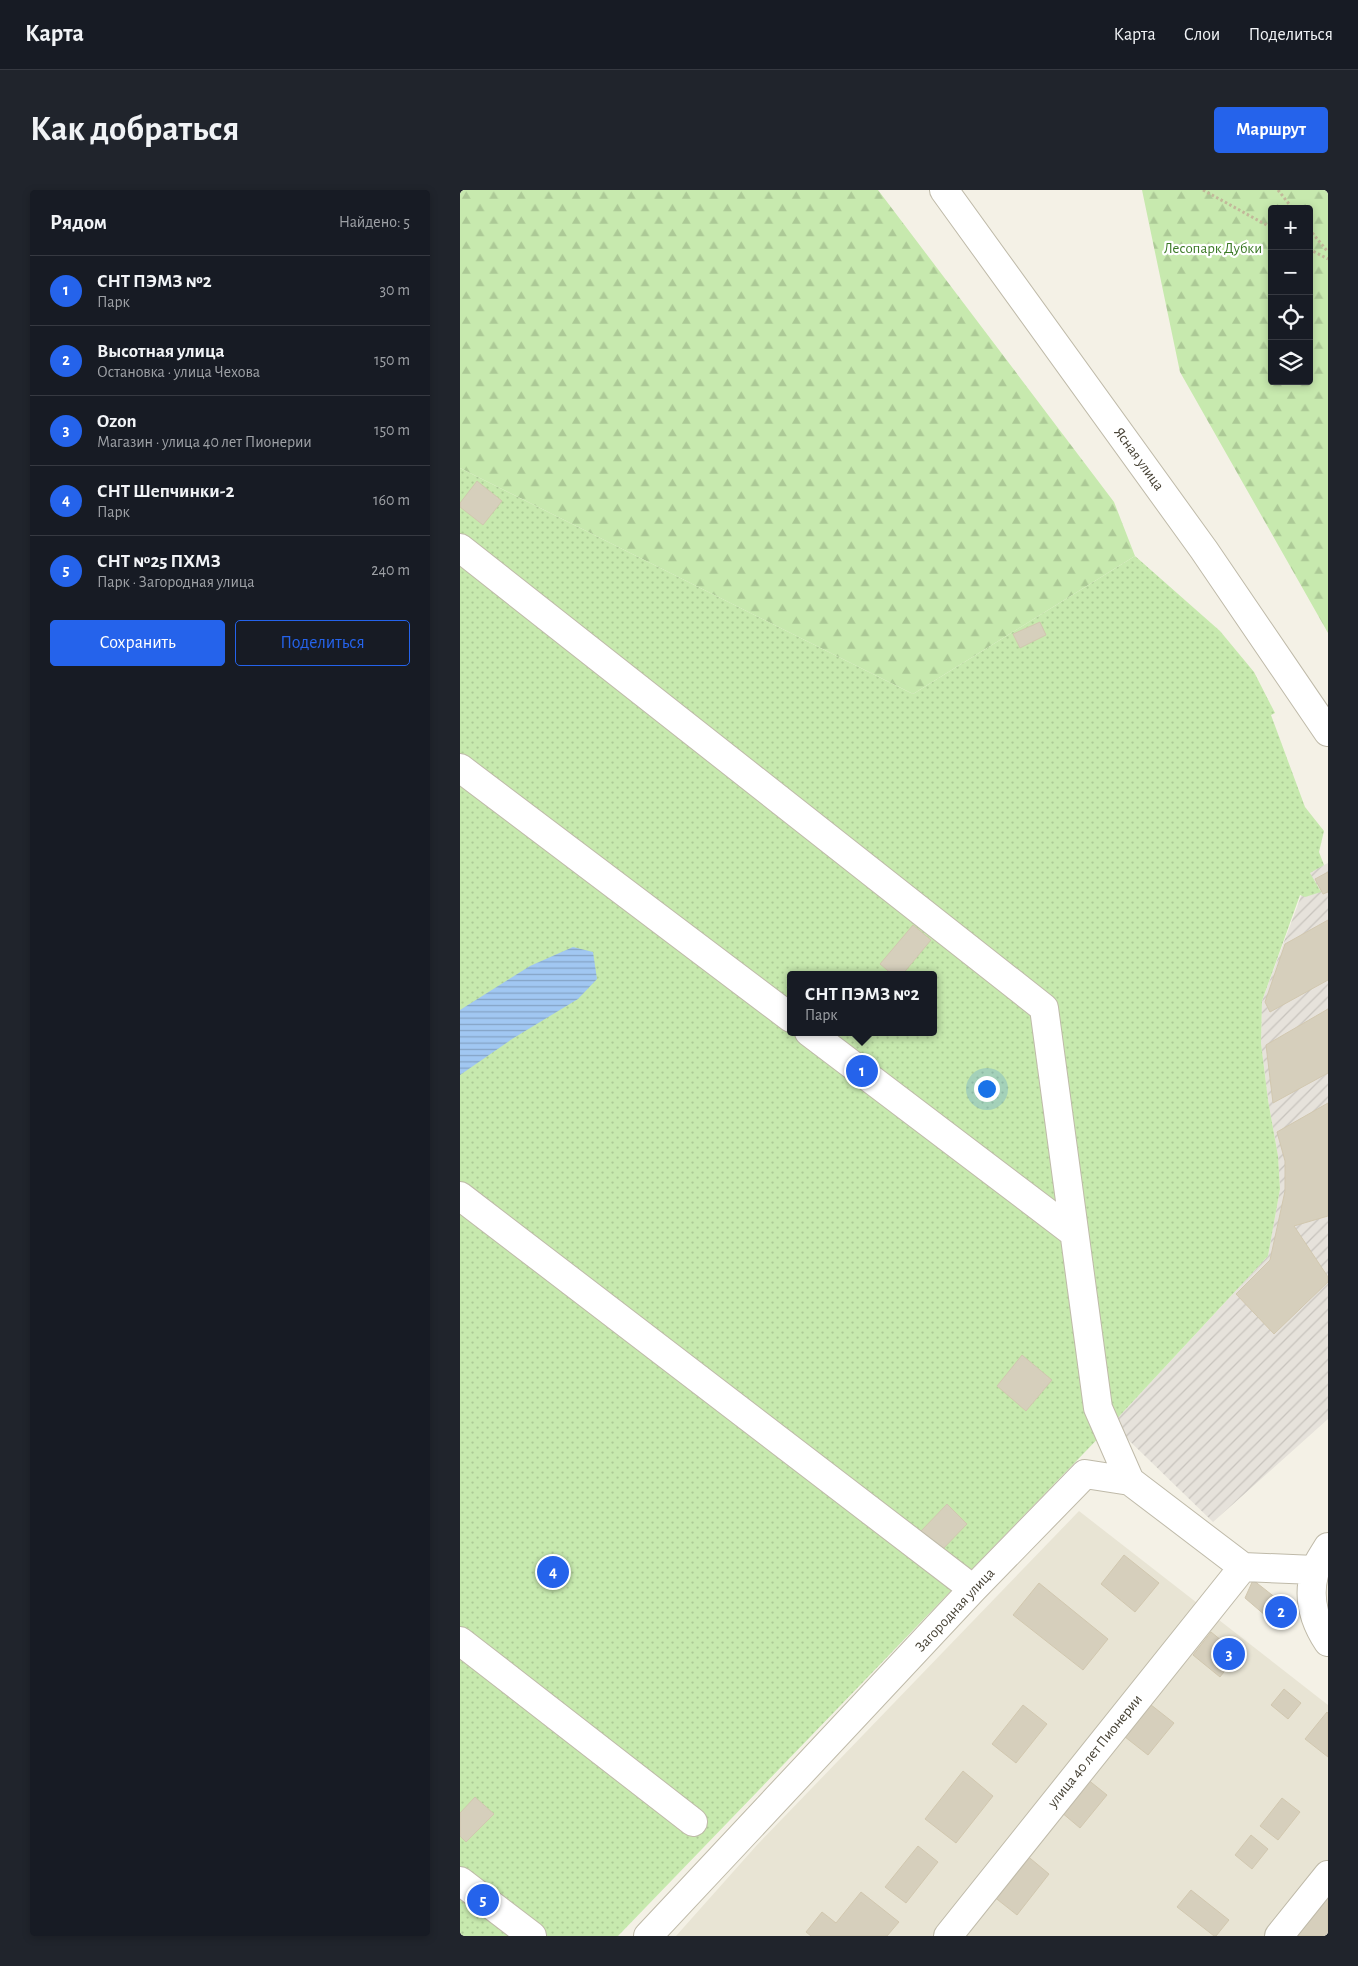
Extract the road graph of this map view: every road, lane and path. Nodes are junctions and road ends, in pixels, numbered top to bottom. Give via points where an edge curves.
1 (944, 190) edge
2 (1203, 190) edge
3 (1278, 190) edge
4 (1290, 205) edge
5 (1268, 226) edge
6 (1313, 234) edge
7 (1311, 250) edge
8 (1328, 252) edge
9 (1328, 259) edge
10 (460, 548) edge
11 (1328, 732) edge
12 (460, 768) edge
13 (787, 1015) edge
14 (814, 1036) edge
15 (460, 1196) edge
16 (1074, 1233) junction
17 (1130, 1481) junction
18 (1328, 1547) edge
19 (1242, 1567) junction
20 (1315, 1570) junction
21 (974, 1589) junction
22 (460, 1641) edge
23 (1328, 1642) edge
24 (693, 1822) dead end
25 (1328, 1875) edge
26 (460, 1881) edge
27 (532, 1936) edge
28 (648, 1936) edge
29 (948, 1936) edge
30 (1279, 1936) edge

1 - 11 street, Ясная улица via 1204,550
2 - 5 path
3 - 4 path
6 - 8 path
7 - 9 path
10 - 16 street via 1044,1008
12 - 13 street
14 - 16 street
15 - 21 street
16 - 17 street via 1098,1408
17 - 19 street, Загородная улица
17 - 21 street, Загородная улица via 1085,1474
18 - 20 street
19 - 20 street
19 - 29 street, улица 40 лет Пионерии
20 - 23 street via 1311,1601 1320,1630
21 - 28 street, Загородная улица
22 - 24 street
25 - 30 street
26 - 27 street

